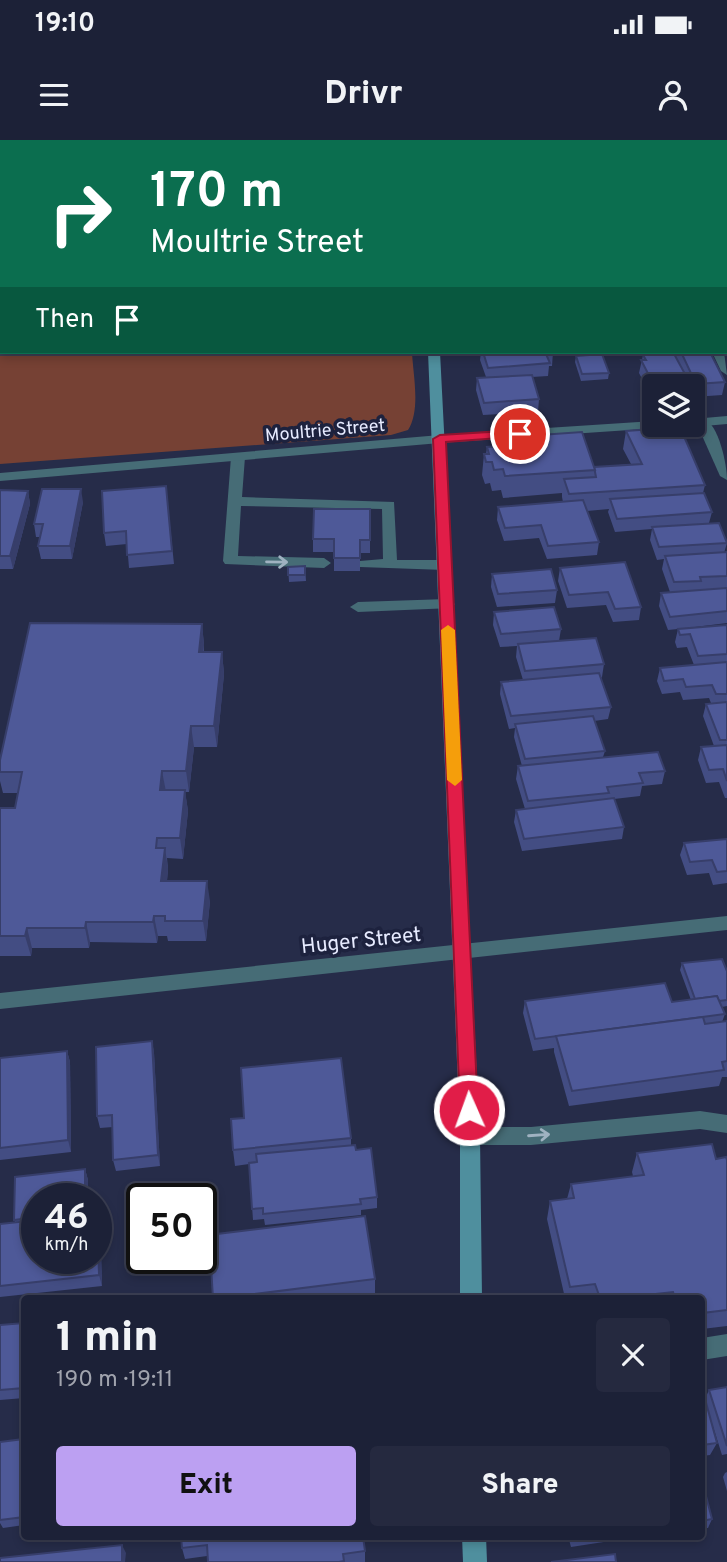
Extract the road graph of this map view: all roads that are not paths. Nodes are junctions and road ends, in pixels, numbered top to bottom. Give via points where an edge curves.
1 (435, 354) edge
2 (719, 354) edge
3 (727, 371) edge
4 (727, 421) edge
5 (705, 422) edge
6 (642, 426) edge
7 (705, 435) edge
8 (440, 439) junction
9 (238, 457) junction
10 (727, 476) edge
11 (0, 477) edge
12 (235, 500) junction
13 (324, 563) dead end
14 (365, 564) dead end
15 (390, 564) junction
16 (445, 565) junction
17 (447, 604) junction
18 (358, 607) dead end
19 (727, 923) edge
20 (462, 952) junction
21 (0, 1000) edge
22 (727, 1125) edge
23 (470, 1136) junction
24 (471, 1295) edge
25 (727, 1345) edge
26 (705, 1349) edge
27 (474, 1540) edge
28 (475, 1562) edge

1 - 8 main road
2 - 3 street
4 - 5 street
6 - 8 street, Moultrie Street
7 - 10 street
8 - 9 street, Moultrie Street
8 - 16 main road
9 - 11 street, Moultrie Street
9 - 12 street
12 -> 13 street via 230,561
12 - 15 street via 389,505
14 - 15 street
15 - 16 street
16 - 17 main road
17 - 18 street
17 - 20 main road
19 - 20 street, Huger Street
20 - 21 street, Huger Street
20 - 23 main road
23 -> 22 street via 531,1136 700,1120
23 - 24 main road
25 - 26 street
27 - 28 main road

